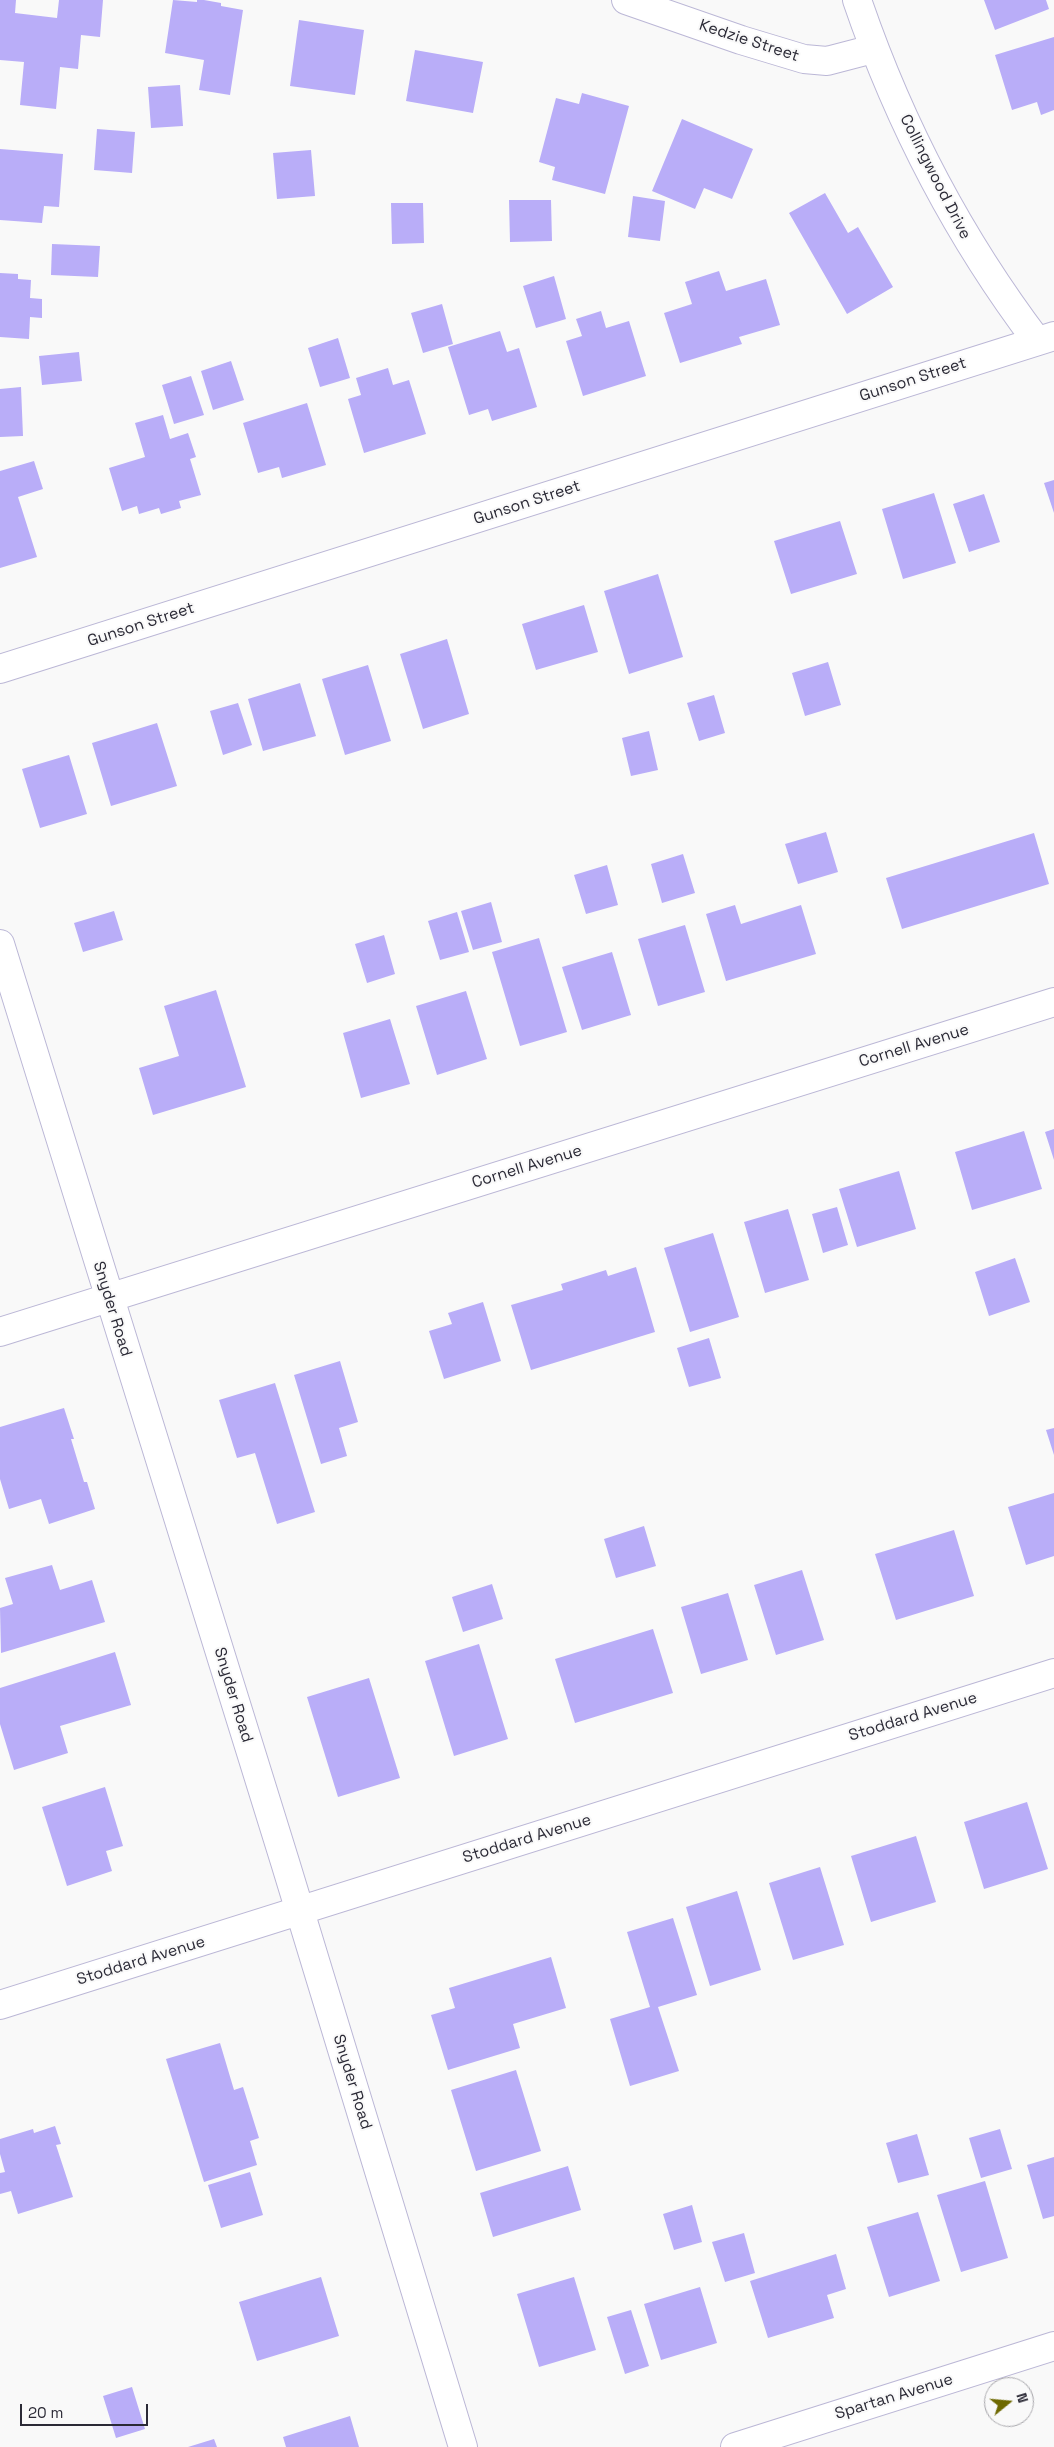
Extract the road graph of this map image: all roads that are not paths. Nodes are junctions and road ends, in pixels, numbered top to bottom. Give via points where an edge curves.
1 (626, 0) edge
2 (857, 0) edge
3 (874, 49) junction
4 (1046, 338) edge
5 (0, 669) edge
6 (0, 944) edge
7 (8, 1002) edge
8 (1054, 1002) edge
9 (109, 1298) junction
10 (0, 1332) edge
11 (1054, 1673) edge
12 (300, 1911) junction
13 (0, 2005) edge
14 (1054, 2346) edge
15 (463, 2447) edge
16 (735, 2447) edge

1 - 3 street, Kedzie Street via 804,59 827,61
2 - 3 street, Collingwood Drive
3 - 4 street, Collingwood Drive via 925,164 965,236 1013,310
4 - 5 street, Gunson Street
6 - 7 street, Snyder Road
7 - 9 street, Snyder Road
8 - 9 street, Cornell Avenue
9 - 10 street, Cornell Avenue
9 - 12 street, Snyder Road
11 - 12 street, Stoddard Avenue
12 - 13 street, Stoddard Avenue
12 - 15 street, Snyder Road
14 - 16 street, Spartan Avenue

